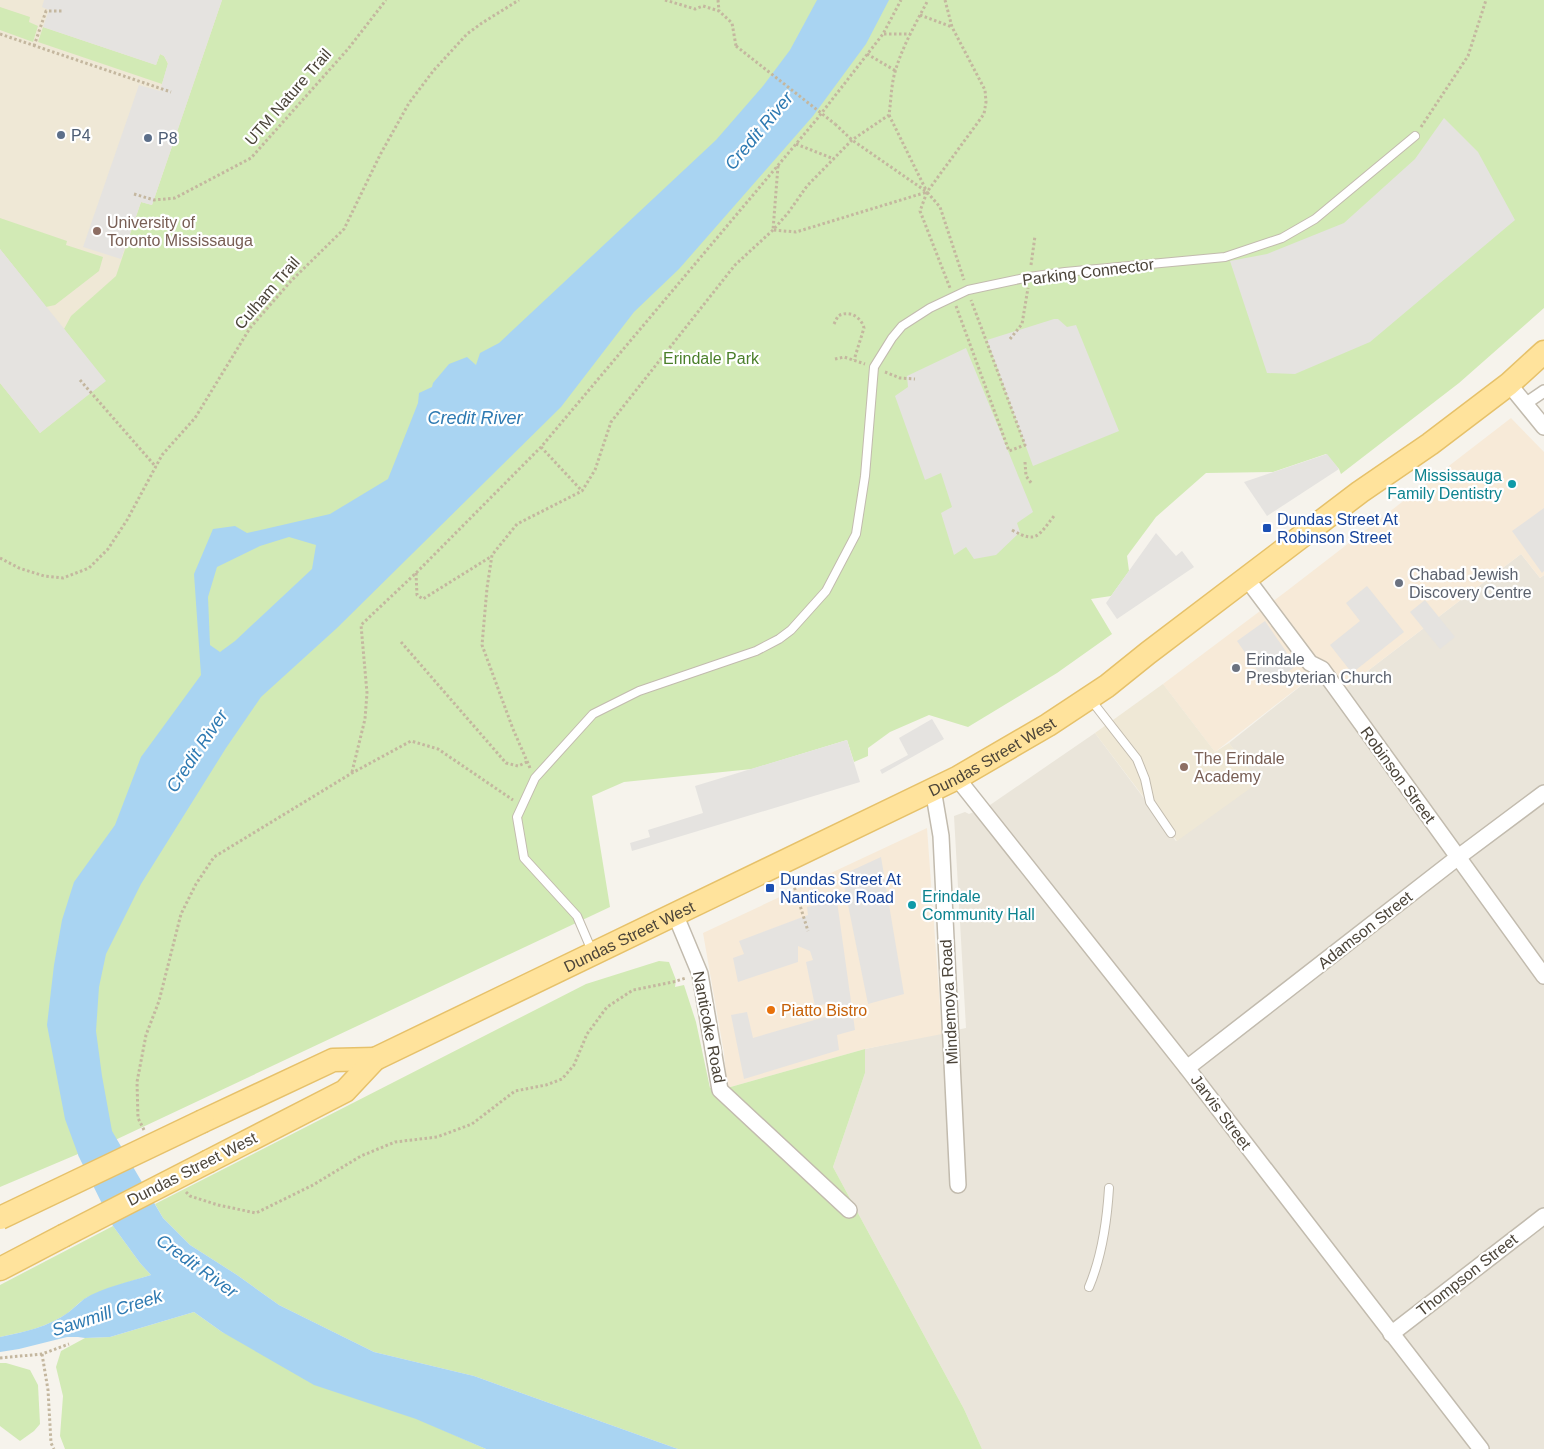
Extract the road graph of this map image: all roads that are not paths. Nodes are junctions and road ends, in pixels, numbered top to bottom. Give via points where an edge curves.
1 (1416, 136) road end
2 (1544, 352) edge
3 (1509, 384) junction
4 (1544, 391) edge
5 (1525, 404) junction
6 (1544, 427) edge
7 (1247, 579) junction
8 (1089, 698) junction
9 (957, 778) junction
10 (933, 789) junction
11 (1544, 793) edge
12 (1171, 833) dead end
13 (1457, 858) junction
14 (675, 914) junction
15 (593, 953) junction
16 (1544, 976) edge
17 (375, 1059) junction
18 (1187, 1068) junction
19 (958, 1185) dead end
20 (1109, 1188) dead end
21 (849, 1210) dead end
22 (1544, 1216) edge
23 (0, 1218) edge
24 (0, 1269) edge
25 (1089, 1287) dead end
26 (1391, 1334) junction
27 (1481, 1449) edge

1 - 15 lane, Parking Connector via 1315,219 1282,238 1225,257 1065,272 968,290 902,326 874,367 865,476 856,534 826,591 779,639 756,651 639,691 593,714 535,778 517,817 524,858 577,916
2 - 3 main road, Dundas Street West
3 - 5 street
3 - 7 main road, Dundas Street West
4 - 5 street
5 - 6 street
7 - 8 main road, Dundas Street West
7 - 13 street, Robinson Street via 1310,664 1322,669
8 - 9 main road, Dundas Street West
8 - 12 lane via 1137,759 1150,802
9 - 10 main road, Dundas Street West
9 - 18 street, Jarvis Street
10 - 14 main road, Dundas Street West
10 - 19 street, Mindemoya Road via 941,836
11 - 13 street, Adamson Street
13 - 16 street, Robinson Street
13 - 18 street, Adamson Street
14 - 15 main road, Dundas Street West
14 - 21 street, Nanticoke Road via 700,974 720,1090
15 - 17 main road, Dundas Street West
17 - 23 main road, Dundas Street West, bridge via 333,1060
17 - 24 main road, Dundas Street West, bridge via 345,1091
18 - 26 street, Jarvis Street
20 - 25 lane via 1096,1271
22 - 26 street, Thompson Street
26 - 27 street, Jarvis Street

